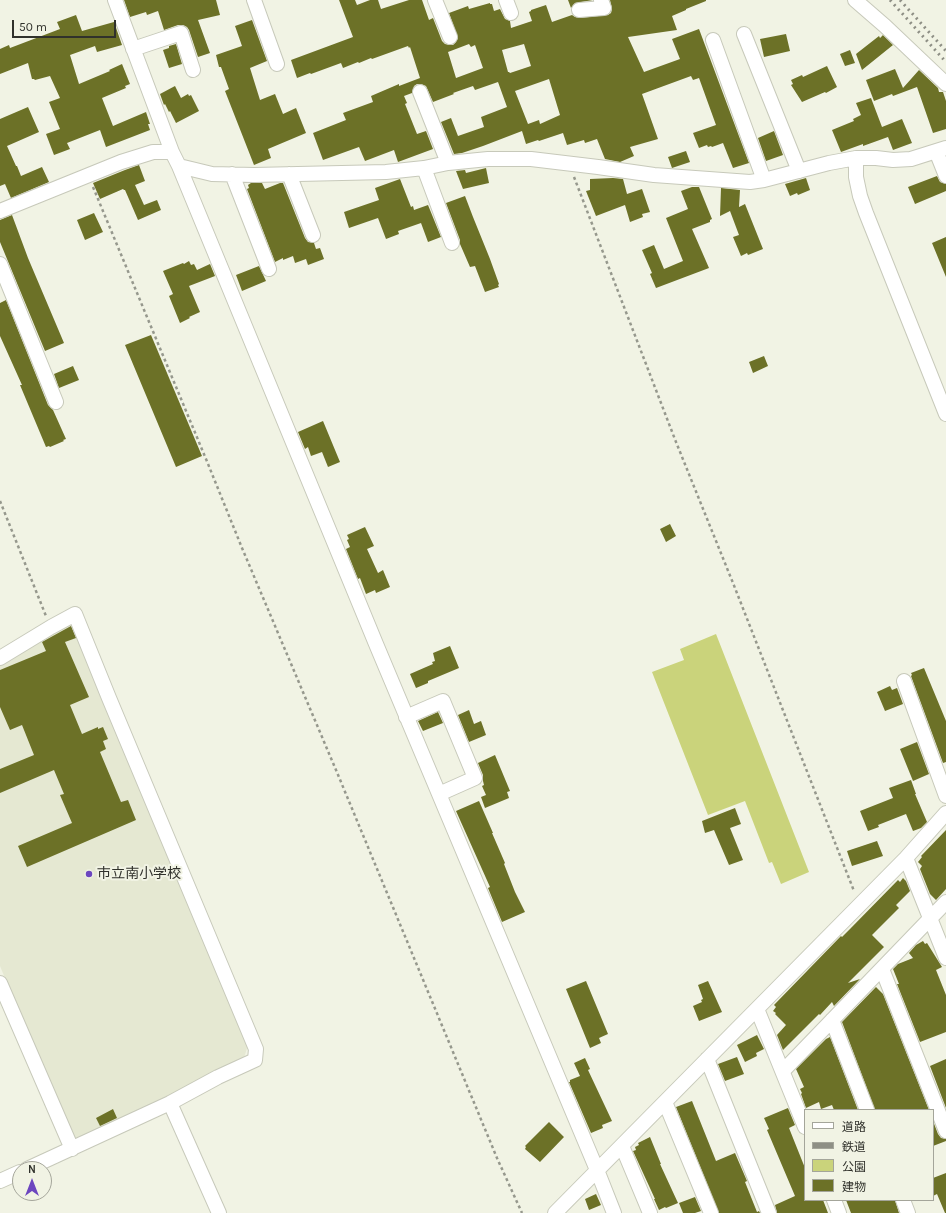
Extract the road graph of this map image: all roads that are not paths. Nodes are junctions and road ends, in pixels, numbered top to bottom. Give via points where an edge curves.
1 (116, 0) edge
2 (254, 0) edge
3 (435, 0) edge
4 (506, 0) edge
5 (601, 0) edge
6 (855, 0) edge
7 (579, 10) dead end
8 (511, 14) dead end
9 (744, 34) dead end
10 (450, 37) dead end
11 (712, 40) dead end
12 (133, 49) junction
13 (277, 64) dead end
14 (193, 70) dead end
15 (946, 84) edge
16 (420, 92) dead end
17 (941, 149) edge
18 (172, 152) junction
19 (856, 158) junction
20 (448, 163) junction
21 (179, 166) junction
22 (424, 168) junction
23 (799, 171) junction
24 (232, 174) junction
25 (290, 174) junction
26 (946, 176) edge
27 (764, 180) junction
28 (0, 212) edge
29 (313, 235) dead end
30 (452, 243) dead end
31 (0, 264) edge
32 (269, 269) dead end
33 (56, 402) dead end
34 (946, 414) edge
35 (0, 658) edge
36 (904, 682) dead end
37 (406, 717) junction
38 (438, 794) junction
39 (946, 796) edge
40 (946, 813) edge
41 (906, 858) junction
42 (946, 902) edge
43 (930, 918) junction
44 (946, 958) edge
45 (882, 969) junction
46 (0, 983) edge
47 (757, 1009) junction
48 (832, 1020) junction
49 (707, 1059) junction
50 (783, 1071) junction
51 (665, 1102) junction
52 (170, 1103) junction
53 (867, 1109) edge
54 (804, 1124) edge
55 (946, 1131) edge
56 (622, 1146) junction
57 (72, 1149) junction
58 (45, 1161) edge
59 (597, 1170) junction
60 (12, 1176) edge
61 (0, 1181) edge
62 (834, 1201) edge
63 (903, 1201) edge
64 (219, 1213) edge
65 (556, 1213) edge
66 (614, 1213) edge
67 (650, 1213) edge
68 (711, 1213) edge
69 (768, 1213) edge
70 (839, 1213) edge
71 (908, 1213) edge

1 - 12 street
2 - 13 street
3 - 10 street
4 - 8 street
5 - 7 street via 604,8
6 - 15 street
9 - 23 street
11 - 27 street
12 - 14 street via 181,33
12 - 18 street
16 - 20 street
17 - 19 street via 911,159
17 - 26 street
18 - 21 street
18 - 28 street via 153,152 121,162
19 - 23 street
19 - 34 street via 856,178 860,196
20 - 22 street
20 - 27 street via 488,159 531,159 654,175 750,182
21 - 24 street via 212,174
21 - 37 street
22 - 25 street via 386,172
22 - 30 street
23 - 27 street
24 - 25 street
24 - 32 street
25 - 29 street
31 - 33 street
35 - 52 street via 75,614 256,1049 255,1060
36 - 39 street
37 - 38 street
37 - 38 street via 442,701 475,778
38 - 59 street
40 - 41 street
41 - 43 street
41 - 47 street
42 - 43 street
43 - 44 street
43 - 45 street
45 - 48 street
45 - 55 street
46 - 57 street
47 - 49 street
47 - 50 street
48 - 50 street
48 - 53 street
49 - 51 street
49 - 69 street
50 - 54 street
51 - 56 street
51 - 68 street
52 - 57 street
52 - 64 street
56 - 59 street
56 - 67 street
57 - 58 street
59 - 65 street
59 - 66 street
60 - 61 street
62 - 70 street
63 - 71 street

